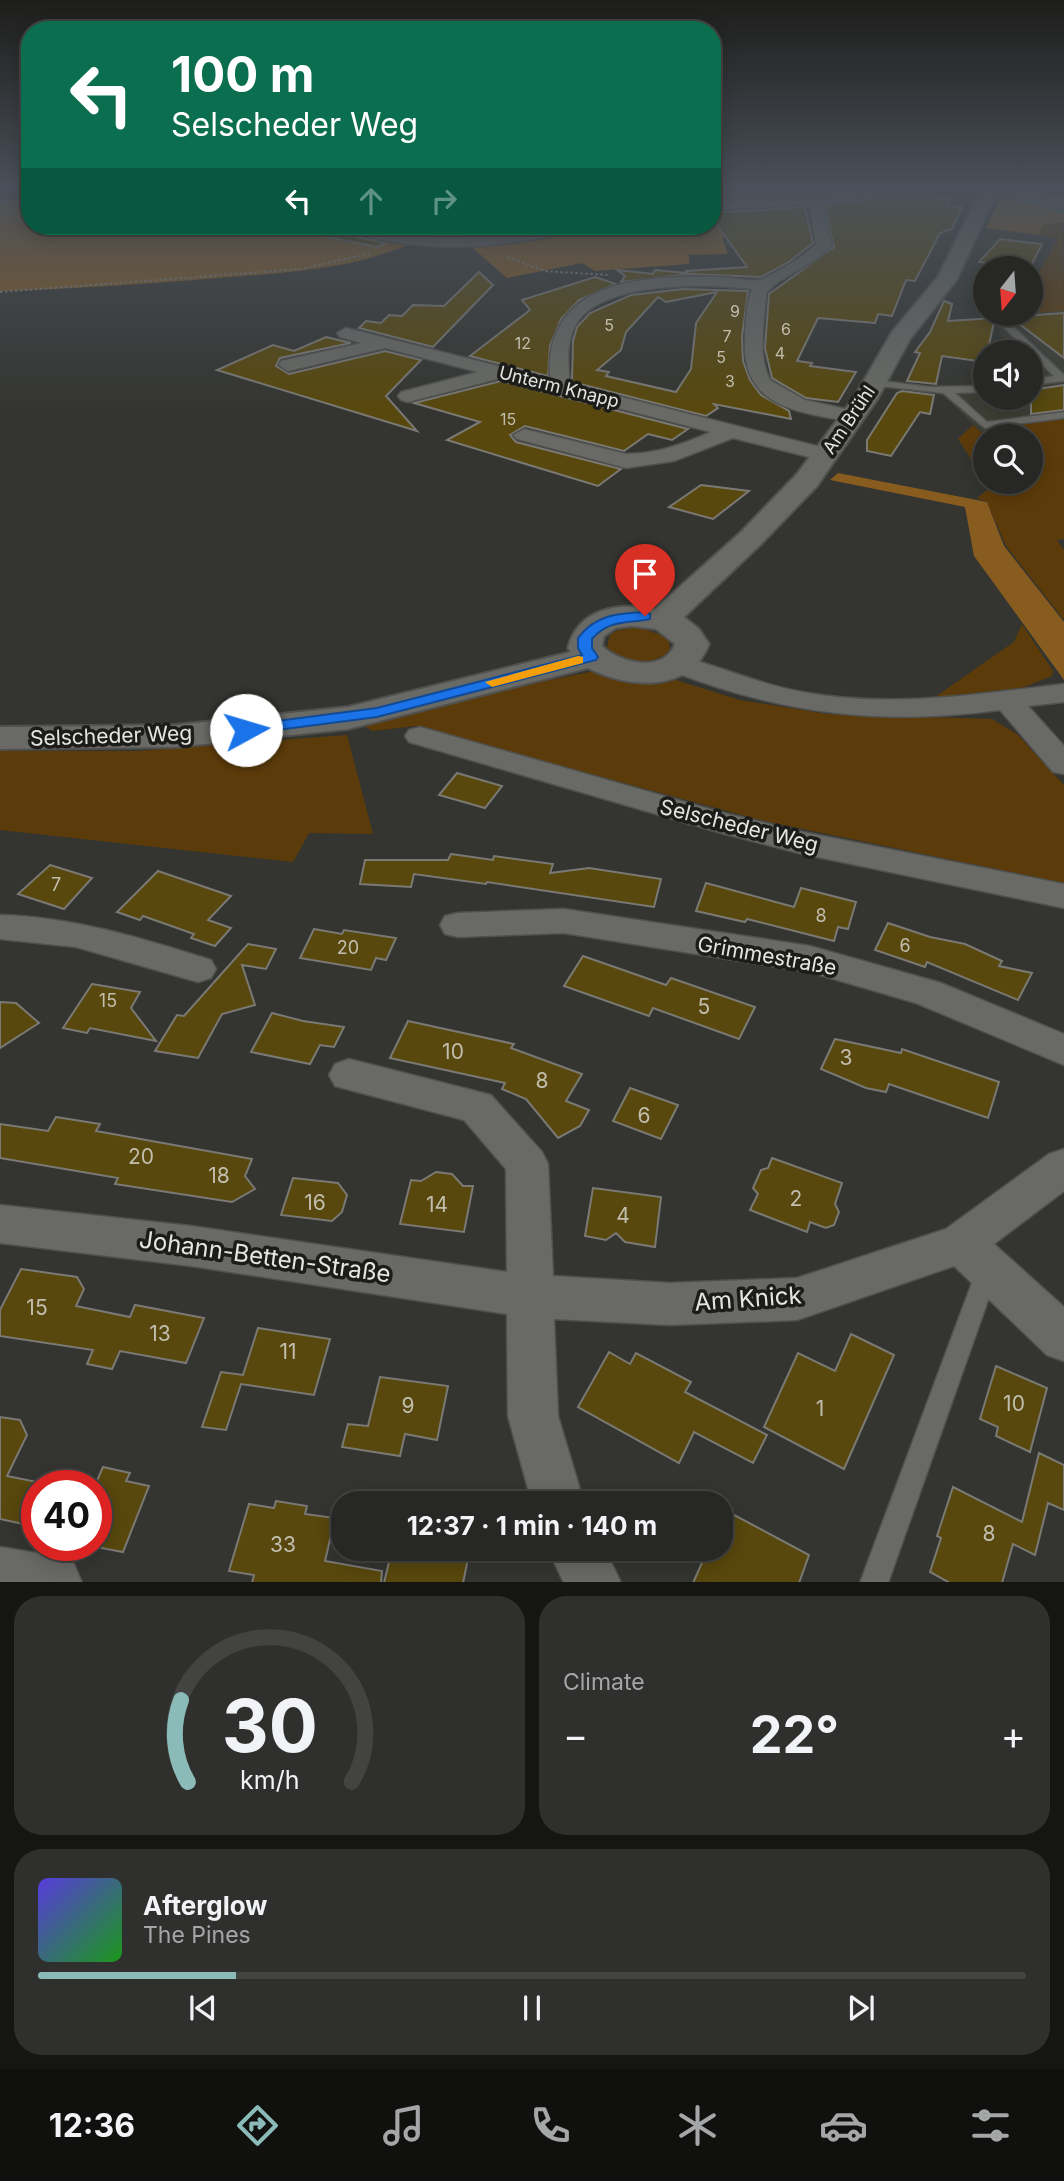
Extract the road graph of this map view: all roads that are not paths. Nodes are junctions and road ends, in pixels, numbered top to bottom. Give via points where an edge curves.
1 (798, 262) edge
2 (955, 262) edge
3 (763, 285) junction
4 (1007, 326) edge
5 (346, 332) dead end
6 (391, 339) junction
7 (288, 365) dead end
8 (499, 372) junction
9 (1062, 378) edge
10 (1043, 380) edge
11 (874, 383) junction
12 (561, 388) junction
13 (973, 390) edge
14 (947, 391) junction
15 (408, 396) dead end
16 (1064, 415) edge
17 (853, 416) junction
18 (730, 432) junction
19 (524, 435) dead end
20 (825, 455) junction
21 (662, 620) junction
22 (591, 657) junction
23 (679, 664) junction
24 (1064, 693) edge
25 (1008, 701) junction
26 (419, 736) dead end
27 (0, 738) edge
28 (1064, 765) edge
29 (1064, 896) edge
30 (458, 925) dead end
31 (0, 927) edge
32 (198, 969) dead end
33 (1064, 1050) edge
34 (349, 1075) dead end
35 (1064, 1167) edge
36 (0, 1224) edge
37 (975, 1255) junction
38 (528, 1296) junction
39 (1064, 1339) edge
40 (555, 1491) edge
41 (582, 1561) edge
42 (0, 1574) edge
43 (49, 1582) edge
44 (593, 1582) edge
45 (874, 1582) edge

1 - 3 street
2 - 11 street, Am Brühl via 947,279 900,337
3 - 12 street via 688,281 594,300 568,324 556,357
3 - 17 street via 758,292 758,378 791,401
4 - 9 lane
5 - 6 street, Unterm Knapp
6 - 7 street
6 - 8 street, Unterm Knapp
8 - 12 street, Unterm Knapp
8 - 15 street
9 - 10 lane
11 - 14 lane
11 - 17 street, Am Brühl
12 - 18 street, Unterm Knapp
13 - 14 lane
14 - 16 lane via 985,425
17 - 20 street, Am Brühl
18 - 19 street via 642,462
18 - 20 street, Unterm Knapp
20 - 21 street, Am Brühl via 793,496
21 - 22 street via 632,616 596,625 585,638
21 - 23 street via 680,627 692,644
22 - 23 street via 602,665 636,673
22 - 27 street, Selscheder Weg via 348,718 176,736
23 - 25 street via 757,693 849,709 929,709
24 - 25 street
25 - 28 street
26 - 29 street, Selscheder Weg via 718,822
30 - 33 street, Grimmestraße via 564,921 810,959 928,993
31 - 32 street via 59,929
34 - 38 street via 477,1107 527,1164
35 - 37 street, Am Knick
36 - 38 street, Johann-Betten-Straße via 217,1250
37 - 38 street, Am Knick via 797,1300 670,1304
37 - 39 street
37 - 45 lane
38 - 40 street via 533,1416
41 - 44 street
42 - 43 street

